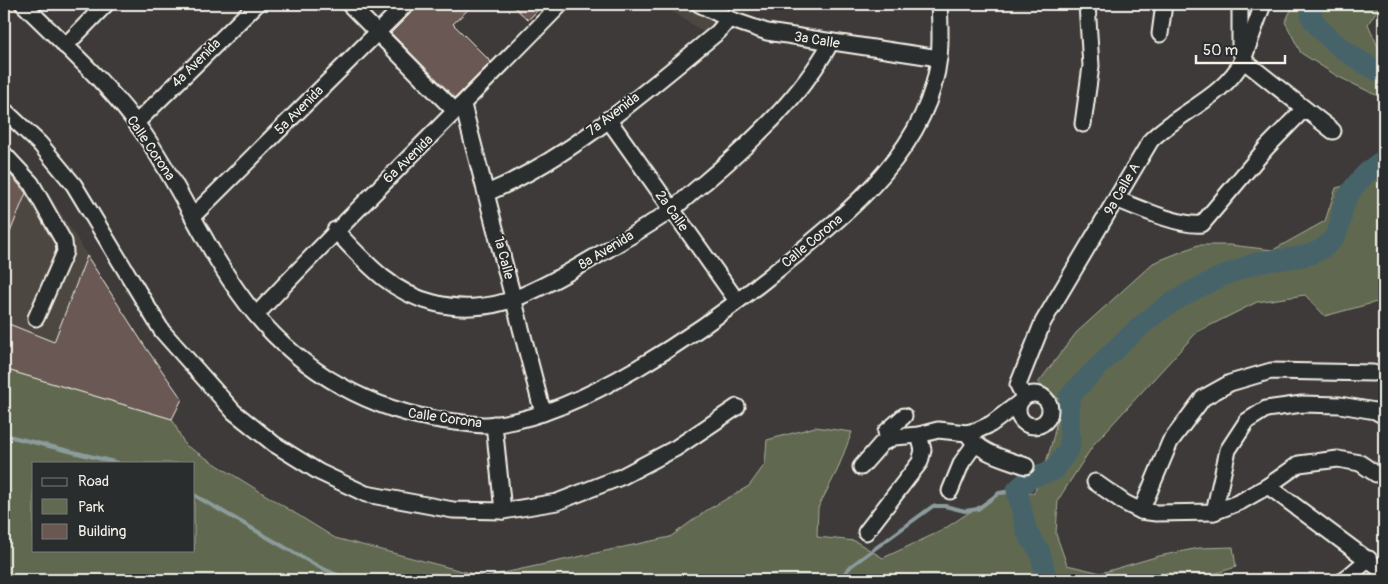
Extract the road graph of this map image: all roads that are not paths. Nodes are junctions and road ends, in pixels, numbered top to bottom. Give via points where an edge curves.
1 (23, 4) edge
2 (106, 4) edge
3 (257, 4) edge
4 (349, 4) edge
5 (406, 4) edge
6 (561, 4) edge
7 (699, 4) edge
8 (939, 4) edge
9 (1087, 4) edge
10 (1164, 4) edge
11 (1240, 4) edge
12 (1263, 4) edge
13 (729, 19) junction
14 (378, 32) junction
15 (1160, 34) dead end
16 (831, 42) junction
17 (64, 46) junction
18 (939, 58) junction
19 (1243, 60) junction
20 (460, 109) junction
21 (1304, 109) junction
22 (4, 110) edge
23 (608, 119) junction
24 (136, 123) junction
25 (1083, 124) dead end
26 (1333, 131) dead end
27 (4, 154) edge
28 (486, 193) junction
29 (1116, 199) junction
30 (671, 210) junction
31 (193, 216) junction
32 (335, 230) junction
33 (515, 298) junction
34 (736, 302) junction
35 (256, 315) junction
36 (36, 318) dead end
37 (1373, 373) dead end
38 (737, 407) dead end
39 (543, 413) junction
40 (904, 416) dead end
41 (1384, 416) edge
42 (494, 424) junction
43 (919, 436) junction
44 (971, 438) junction
45 (888, 440) junction
46 (1026, 466) dead end
47 (861, 467) dead end
48 (1376, 474) dead end
49 (1095, 482) dead end
50 (1268, 486) junction
51 (950, 491) dead end
52 (503, 511) junction
53 (1141, 511) junction
54 (1214, 512) junction
55 (866, 532) dead end
56 (1369, 559) junction
57 (1384, 572) edge
58 (1344, 580) edge

1 - 17 street, Calle Corona
2 - 17 street
3 - 24 street, 4a Avenida
4 - 14 street, 1a Calle
5 - 14 street, 5a Avenida
6 - 20 street, 6a Avenida
7 - 13 street, 3a Calle
8 - 18 street, Calle Corona
9 - 25 street via 1091,66
10 - 15 street
11 - 19 street
12 - 19 street, 9a Calle A
13 - 16 street, 3a Calle via 766,32
13 - 23 street, 7a Avenida via 718,32
14 - 20 street, 1a Calle
14 - 31 street, 5a Avenida
16 - 18 street, 3a Calle
16 - 30 street, 8a Avenida via 801,86 758,135
17 - 24 street, Calle Corona
18 - 34 street, Calle Corona via 928,104 919,125 884,172 821,234
19 - 21 street
19 - 29 street, 9a Calle A via 1237,71 1202,104 1170,122 1151,140
20 - 28 street, 1a Calle
20 - 32 street, 6a Avenida
21 - 26 street
21 - 29 street via 1202,224 1154,214
22 - 52 street via 40,144 74,185 162,331 240,417 274,444 319,472 366,494 453,510
23 - 28 street, 7a Avenida via 552,158
23 - 30 street, 2a Calle
24 - 31 street, Calle Corona
27 - 36 street via 31,183 64,242 65,252
28 - 33 street, 1a Calle
29 - 44 street, 9a Calle A via 1043,322 1018,385 1022,400
30 - 33 street, 8a Avenida via 567,274
30 - 34 street, 2a Calle
31 - 35 street, Calle Corona
32 - 33 street, 8a Avenida via 370,267 410,295 458,307 486,306
32 - 35 street, 6a Avenida
33 - 39 street, 1a Calle
34 - 39 street, Calle Corona via 622,376
35 - 42 street, Calle Corona via 285,346 309,365 359,396 415,416
37 - 53 street via 1271,371 1230,383 1203,398 1170,442
38 - 52 street via 676,448 621,477 557,502
39 - 42 street, Calle Corona
40 - 45 street via 886,432
41 - 54 street via 1375,411 1340,405 1302,404 1266,409 1248,422 1228,450
42 - 52 street
43 - 44 street via 938,430
43 - 45 street via 902,435
43 - 55 street via 923,450 920,462
44 - 46 street via 988,453
44 - 51 street
45 - 47 street
48 - 50 street via 1360,463 1338,459 1299,464
49 - 53 street via 1125,504
50 - 54 street
50 - 56 street
53 - 54 street
56 - 57 street
56 - 58 street

